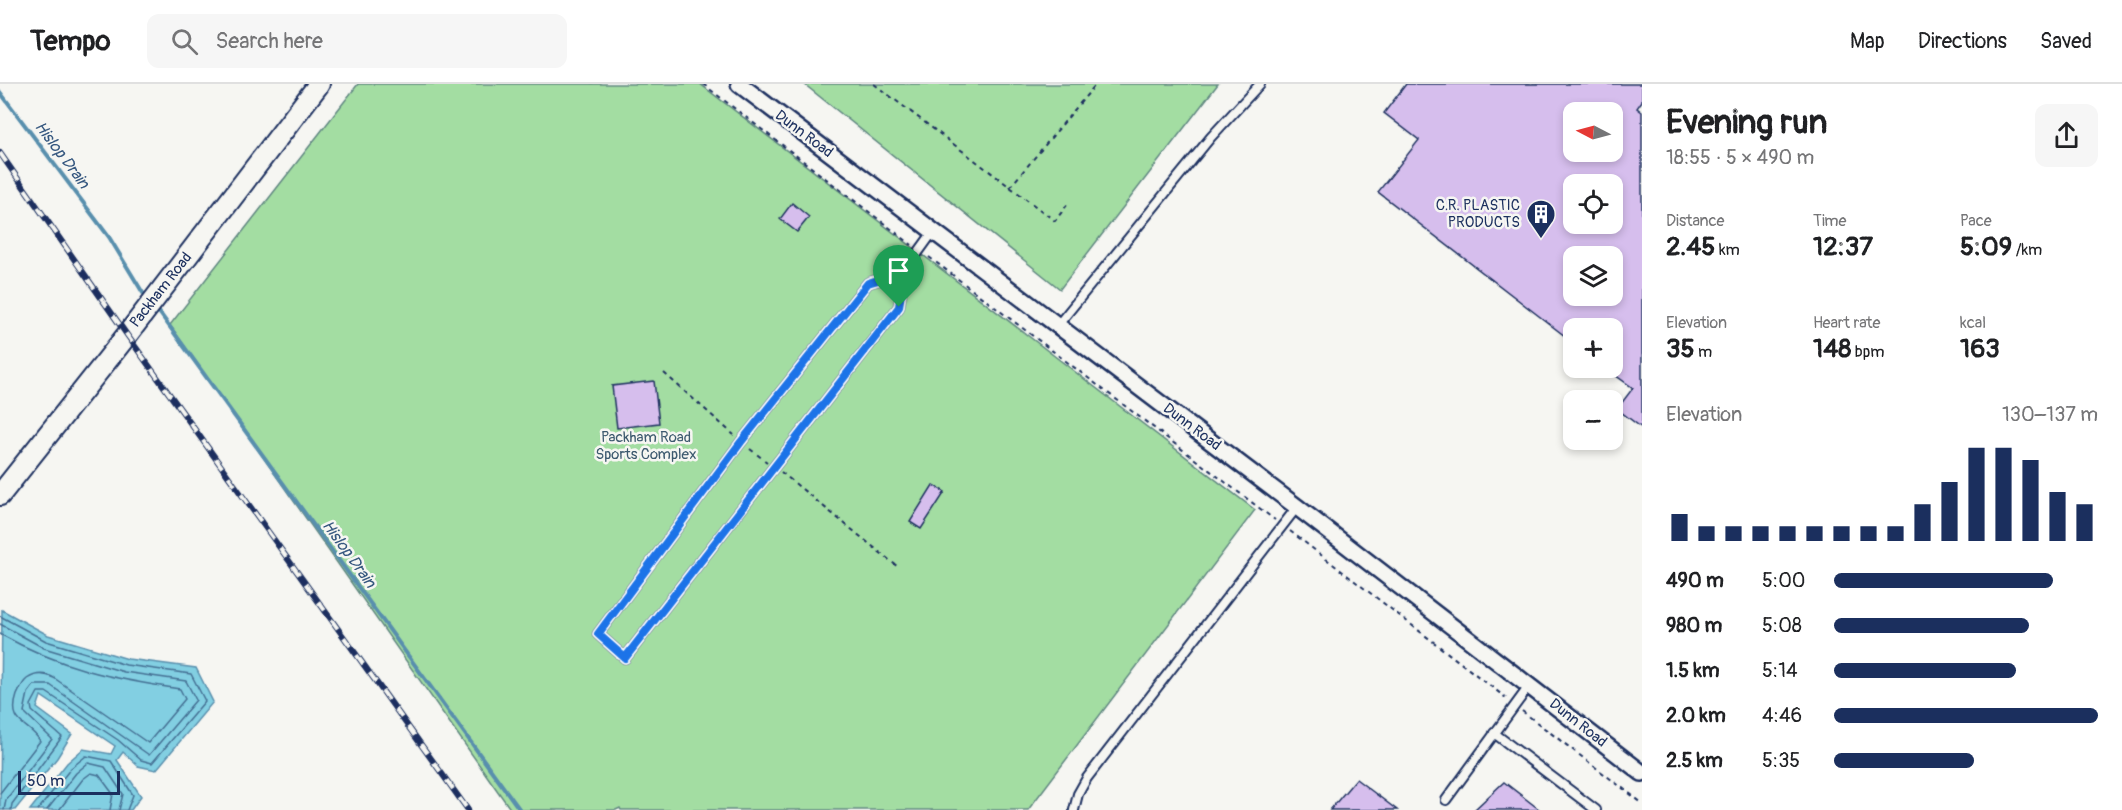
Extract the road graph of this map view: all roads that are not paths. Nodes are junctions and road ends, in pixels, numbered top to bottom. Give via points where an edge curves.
1 (320, 84) edge
2 (739, 84) edge
3 (1260, 84) edge
4 (933, 232) junction
5 (904, 272) junction
6 (1057, 326) junction
7 (0, 495) edge
8 (1297, 507) junction
9 (1530, 685) junction
10 (1494, 733) junction
11 (1642, 773) edge
12 (1446, 800) dead end
13 (1074, 810) edge
14 (1596, 810) edge

1 - 7 street, Packham Road
2 - 4 street, Dunn Road
3 - 6 lane via 1211,137
4 - 5 lane
4 - 6 street, Dunn Road
5 - 5 lane via 868,283 741,442 598,634 625,658 899,307
6 - 8 street, Dunn Road
8 - 9 street, Dunn Road
8 - 13 lane via 1087,778
9 - 10 lane
9 - 11 street, Dunn Road
10 - 12 lane
10 - 14 lane

